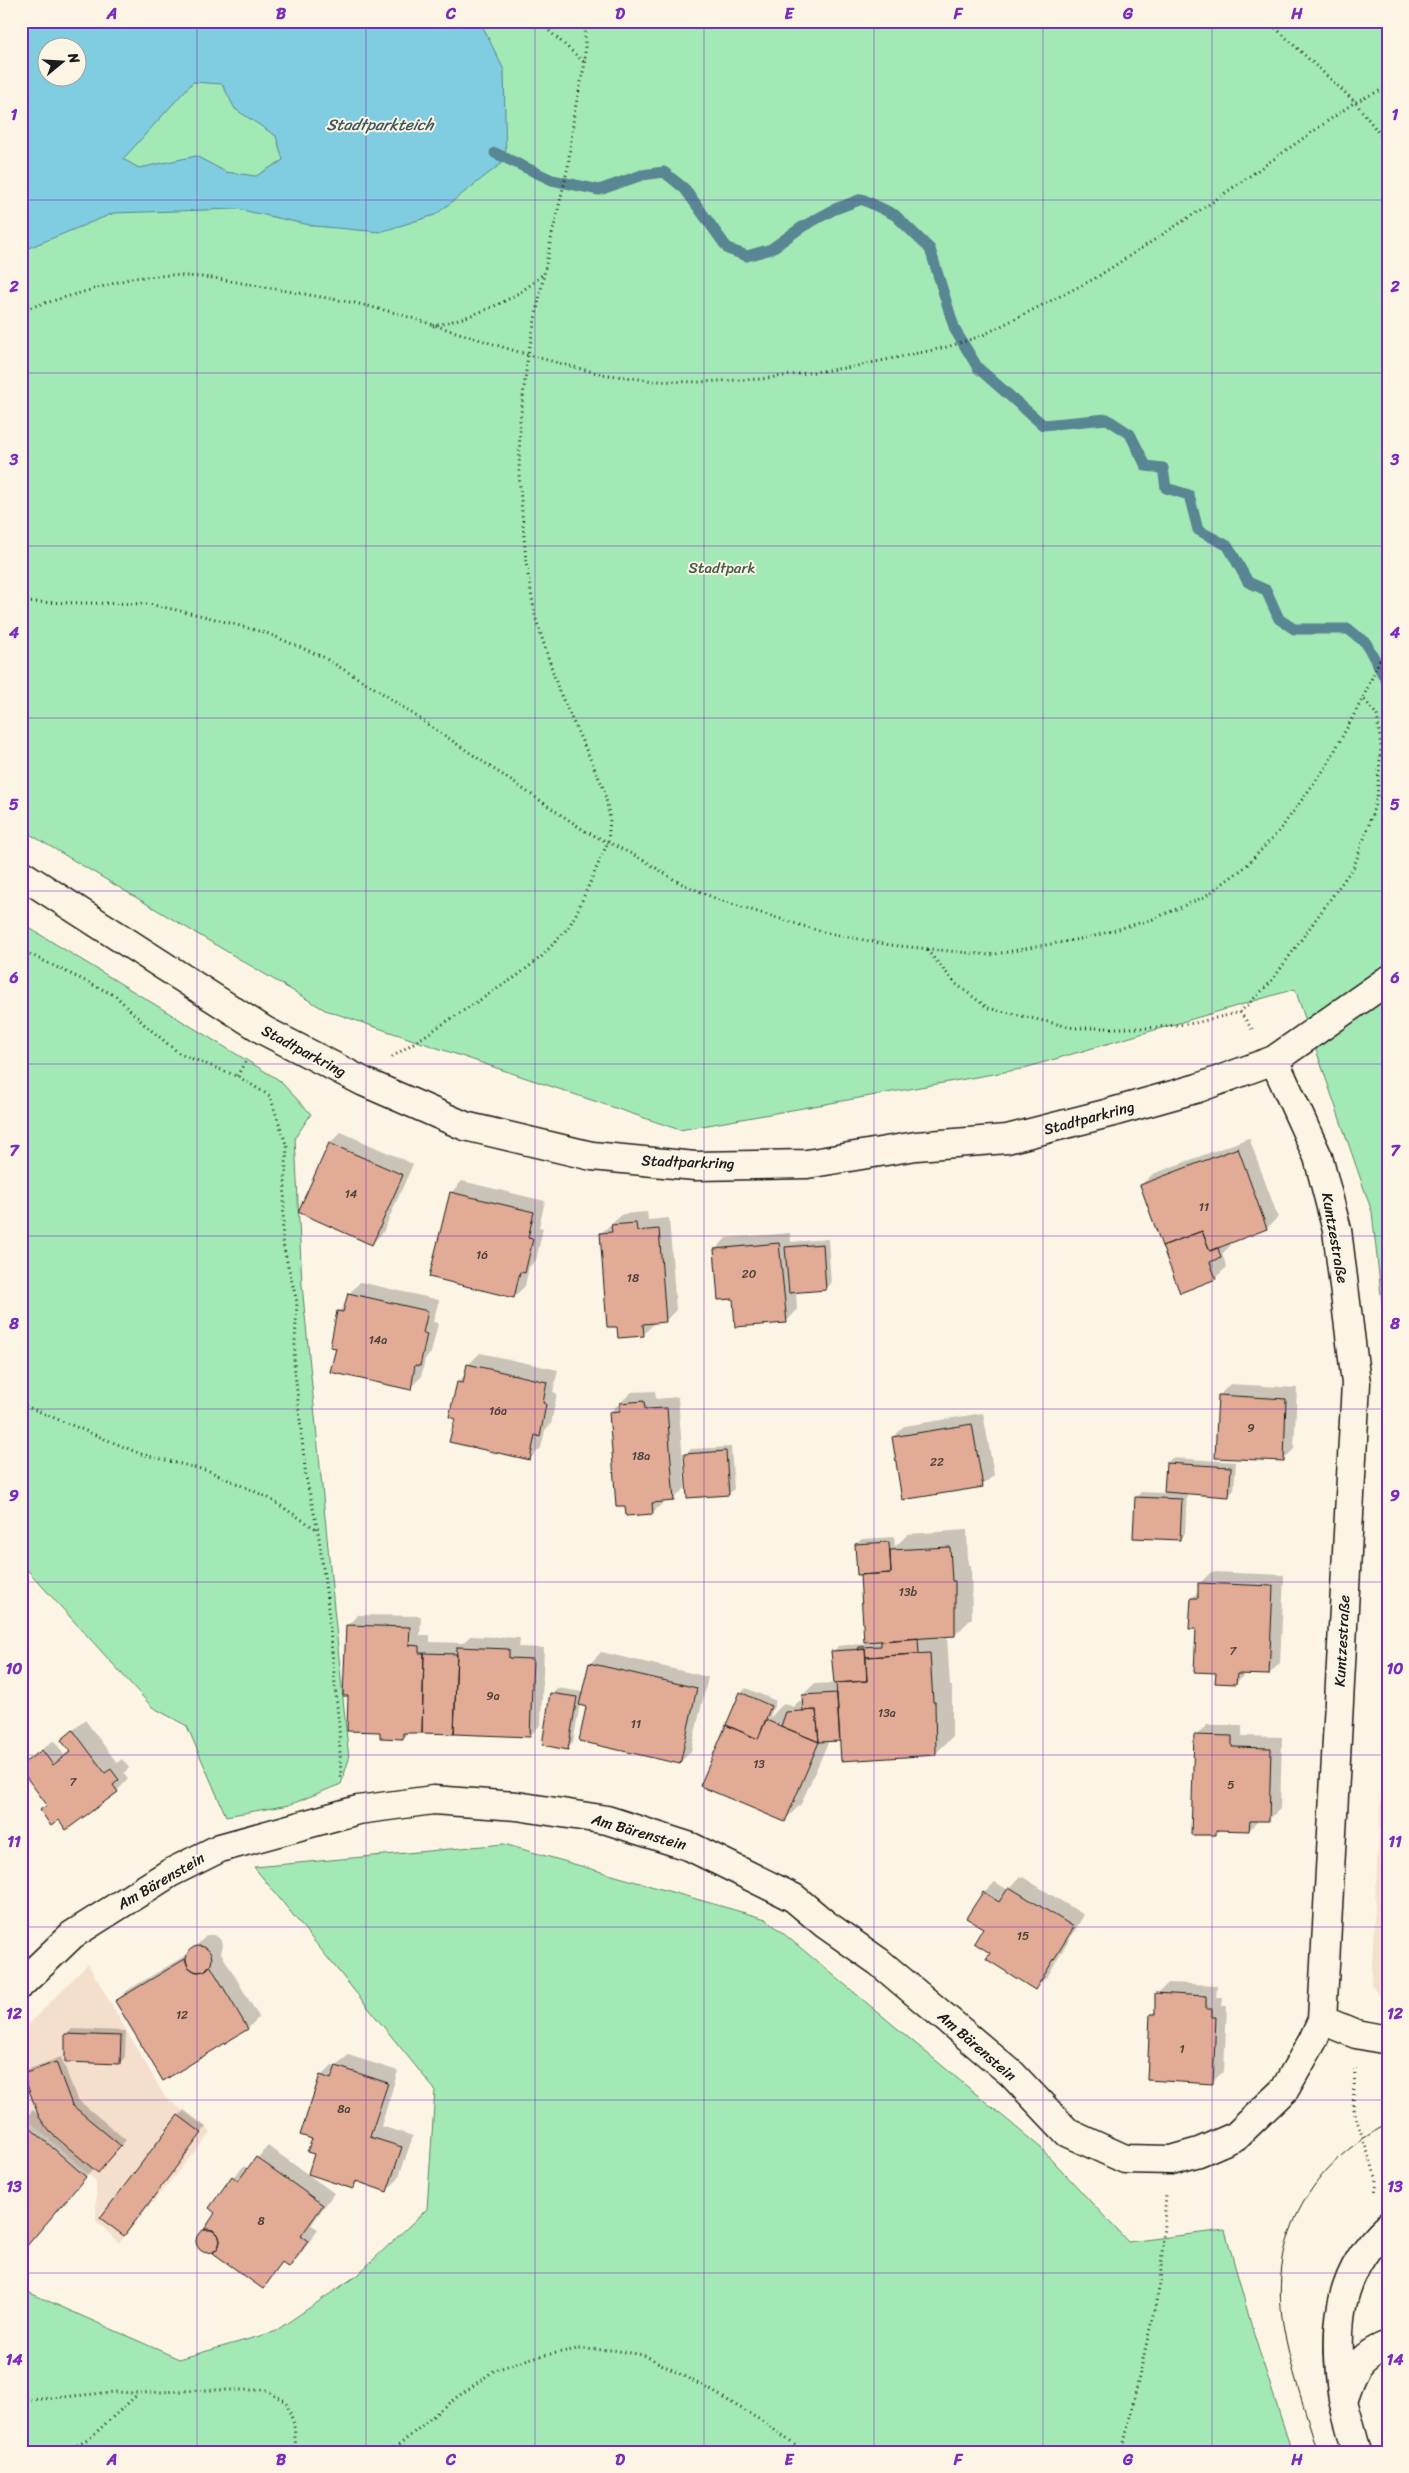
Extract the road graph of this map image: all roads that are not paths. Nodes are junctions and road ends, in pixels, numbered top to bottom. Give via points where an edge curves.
1 (21, 874) edge
2 (1388, 980) edge
3 (1274, 1060) junction
4 (21, 1984) edge
5 (1322, 2020) junction
6 (1388, 2040) edge
7 (1171, 2160) joint
8 (1388, 2226) edge
9 (1388, 2345) edge
10 (1343, 2401) junction
11 (1357, 2452) edge

1 - 3 street, Stadtparkring via 265,1031 364,1082 465,1126 592,1156 695,1166 807,1164 916,1146 1007,1139 1198,1088
2 - 3 street, Stadtparkring
3 - 5 street, Kuntzestraße via 1318,1157 1337,1230 1356,1383
4 - 7 street, Am Bärenstein via 72,1935 170,1873 220,1848 358,1810 433,1800 516,1806 607,1820 691,1847 794,1898 879,1962 1012,2074 1068,2133 1125,2159
5 - 6 street via 1356,2034
5 - 7 street, Kuntzestraße via 1285,2089 1236,2136
8 - 10 street via 1370,2242 1345,2290 1338,2336
9 - 10 street via 1360,2362 1350,2375
10 - 11 street

